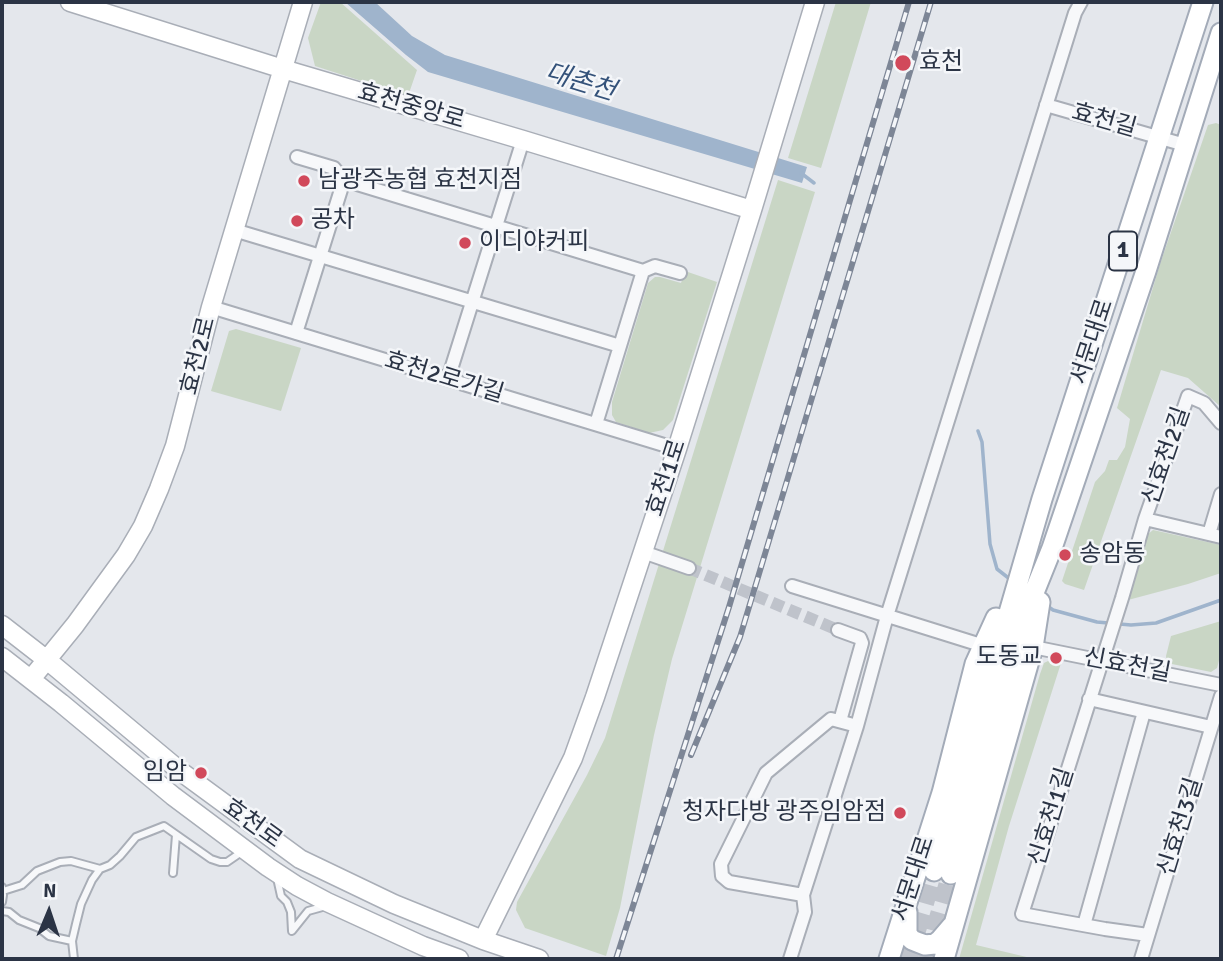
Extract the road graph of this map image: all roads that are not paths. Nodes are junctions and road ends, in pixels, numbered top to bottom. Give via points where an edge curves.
1 (70, 2) edge
2 (303, 2) edge
3 (815, 2) edge
4 (1081, 2) edge
5 (1203, 2) edge
6 (1221, 33) edge
7 (283, 69) junction
8 (1046, 105) junction
9 (1159, 137) junction
10 (523, 140) junction
11 (1185, 145) junction
12 (297, 157) dead end
13 (344, 180) junction
14 (752, 210) junction
15 (495, 226) junction
16 (234, 230) junction
17 (320, 256) junction
18 (643, 271) junction
19 (680, 273) dead end
20 (471, 301) junction
21 (211, 307) junction
22 (296, 333) junction
23 (620, 346) junction
24 (448, 379) junction
25 (1221, 423) edge
26 (596, 424) junction
27 (677, 449) junction
28 (1221, 494) edge
29 (1145, 519) junction
30 (1215, 536) edge
31 (643, 552) junction
32 (689, 568) tunnel mouth
33 (792, 586) dead end
34 (1021, 605) junction
35 (887, 616) junction
36 (2, 625) edge
37 (838, 630) tunnel mouth
38 (984, 646) junction
39 (1033, 647) junction
40 (2, 657) edge
41 (47, 660) junction
42 (1102, 661) junction
43 (31, 680) junction
44 (1221, 685) edge
45 (1221, 696) edge
46 (1089, 699) junction
47 (1144, 712) junction
48 (840, 722) junction
49 (857, 726) junction
50 (1211, 727) junction
51 (176, 835) junction
52 (245, 849) junction
53 (100, 869) junction
54 (277, 872) junction
55 (173, 873) dead end
56 (943, 873) tunnel mouth
57 (2, 889) edge
58 (803, 895) junction
59 (907, 900) junction
60 (2, 902) edge
61 (334, 905) junction
62 (2, 911) edge
63 (954, 923) junction
64 (1084, 925) junction
65 (1148, 935) junction
66 (483, 940) junction
67 (72, 941) junction
68 (74, 959) edge
69 (459, 959) edge
70 (539, 959) edge
71 (790, 959) edge
72 (889, 959) edge
73 (944, 959) edge
74 (1141, 959) edge

1 - 7 street, 효천중앙로
2 - 7 street, 효천2로
3 - 14 street, 효천1로
4 - 8 street, 효천길
5 - 9 main road, 서문대로 / 1
6 - 11 main road, 서문대로 / 1
7 - 10 street, 효천중앙로
7 - 16 street, 효천2로
8 - 9 street, 효천길
8 - 35 street
9 - 11 street, 효천길
9 - 34 main road, 서문대로 / 1 via 1022,563
10 - 14 street, 효천중앙로
10 - 15 street
11 - 34 main road, 서문대로 / 1 via 1065,511 1044,569
12 - 13 street via 334,168
13 - 15 street
13 - 17 street
14 - 27 street, 효천1로
15 - 18 street
15 - 20 street
16 - 17 street
16 - 21 street, 효천2로
17 - 20 street
17 - 22 street
18 - 19 street via 655,266
18 - 23 street
20 - 23 street
20 - 24 street
21 - 22 street, 효천2로가길
21 - 41 street, 효천2로 via 176,446 143,526
22 - 24 street, 효천2로가길
23 - 26 street
24 - 26 street, 효천2로가길
25 - 29 street, 신효천2길 via 1204,403 1188,396
26 - 27 street, 효천2로가길
27 - 31 street, 효천1로
28 - 30 street, 신효천2길
29 - 30 street, 신효천2길
29 - 42 street, 신효천2길
31 - 32 street
31 - 66 street, 효천1로 via 573,758
33 - 35 street
34 - 38 main road, 서문대로
34 - 39 main road, 서문대로
34 - 56 main road, 서문대로 via 992,668
35 - 38 street
35 - 49 street
36 - 41 street, 효천로
37 - 48 street via 862,643
38 - 59 main road, 서문대로
39 - 42 street, 신효천길
39 - 63 main road, 서문대로
40 - 43 street, 효천로
41 - 43 street, 효천2로
41 - 66 street, 효천로 via 180,771 300,859
42 - 44 street, 신효천길
42 - 46 street, 신효천1길
43 - 52 street, 효천로
45 - 50 street, 신효천3길
46 - 47 street
46 - 64 street, 신효천1길 via 1022,914
47 - 50 street
47 - 64 street
48 - 49 street
48 - 58 street via 831,719 766,773 722,864 722,876 729,881
49 - 58 street
50 - 65 street, 신효천3길
51 - 52 lane via 220,862
51 - 53 lane via 164,826 136,837 110,866
51 - 55 lane
52 - 54 street, 효천로
53 - 57 lane via 60,862 37,871 22,885
53 - 67 lane via 81,904
54 - 61 street, 효천로
54 - 61 lane via 279,891 291,912 292,931 308,911
57 - 60 lane
58 - 71 street via 804,912
59 - 63 main road via 906,928 912,940 935,944
59 - 72 main road, 서문대로
61 - 69 street, 효천로
62 - 67 lane via 49,936
63 - 73 main road, 서문대로
64 - 65 street, 신효천1길
65 - 74 street, 신효천3길
66 - 70 street, 효천로
67 - 68 lane

